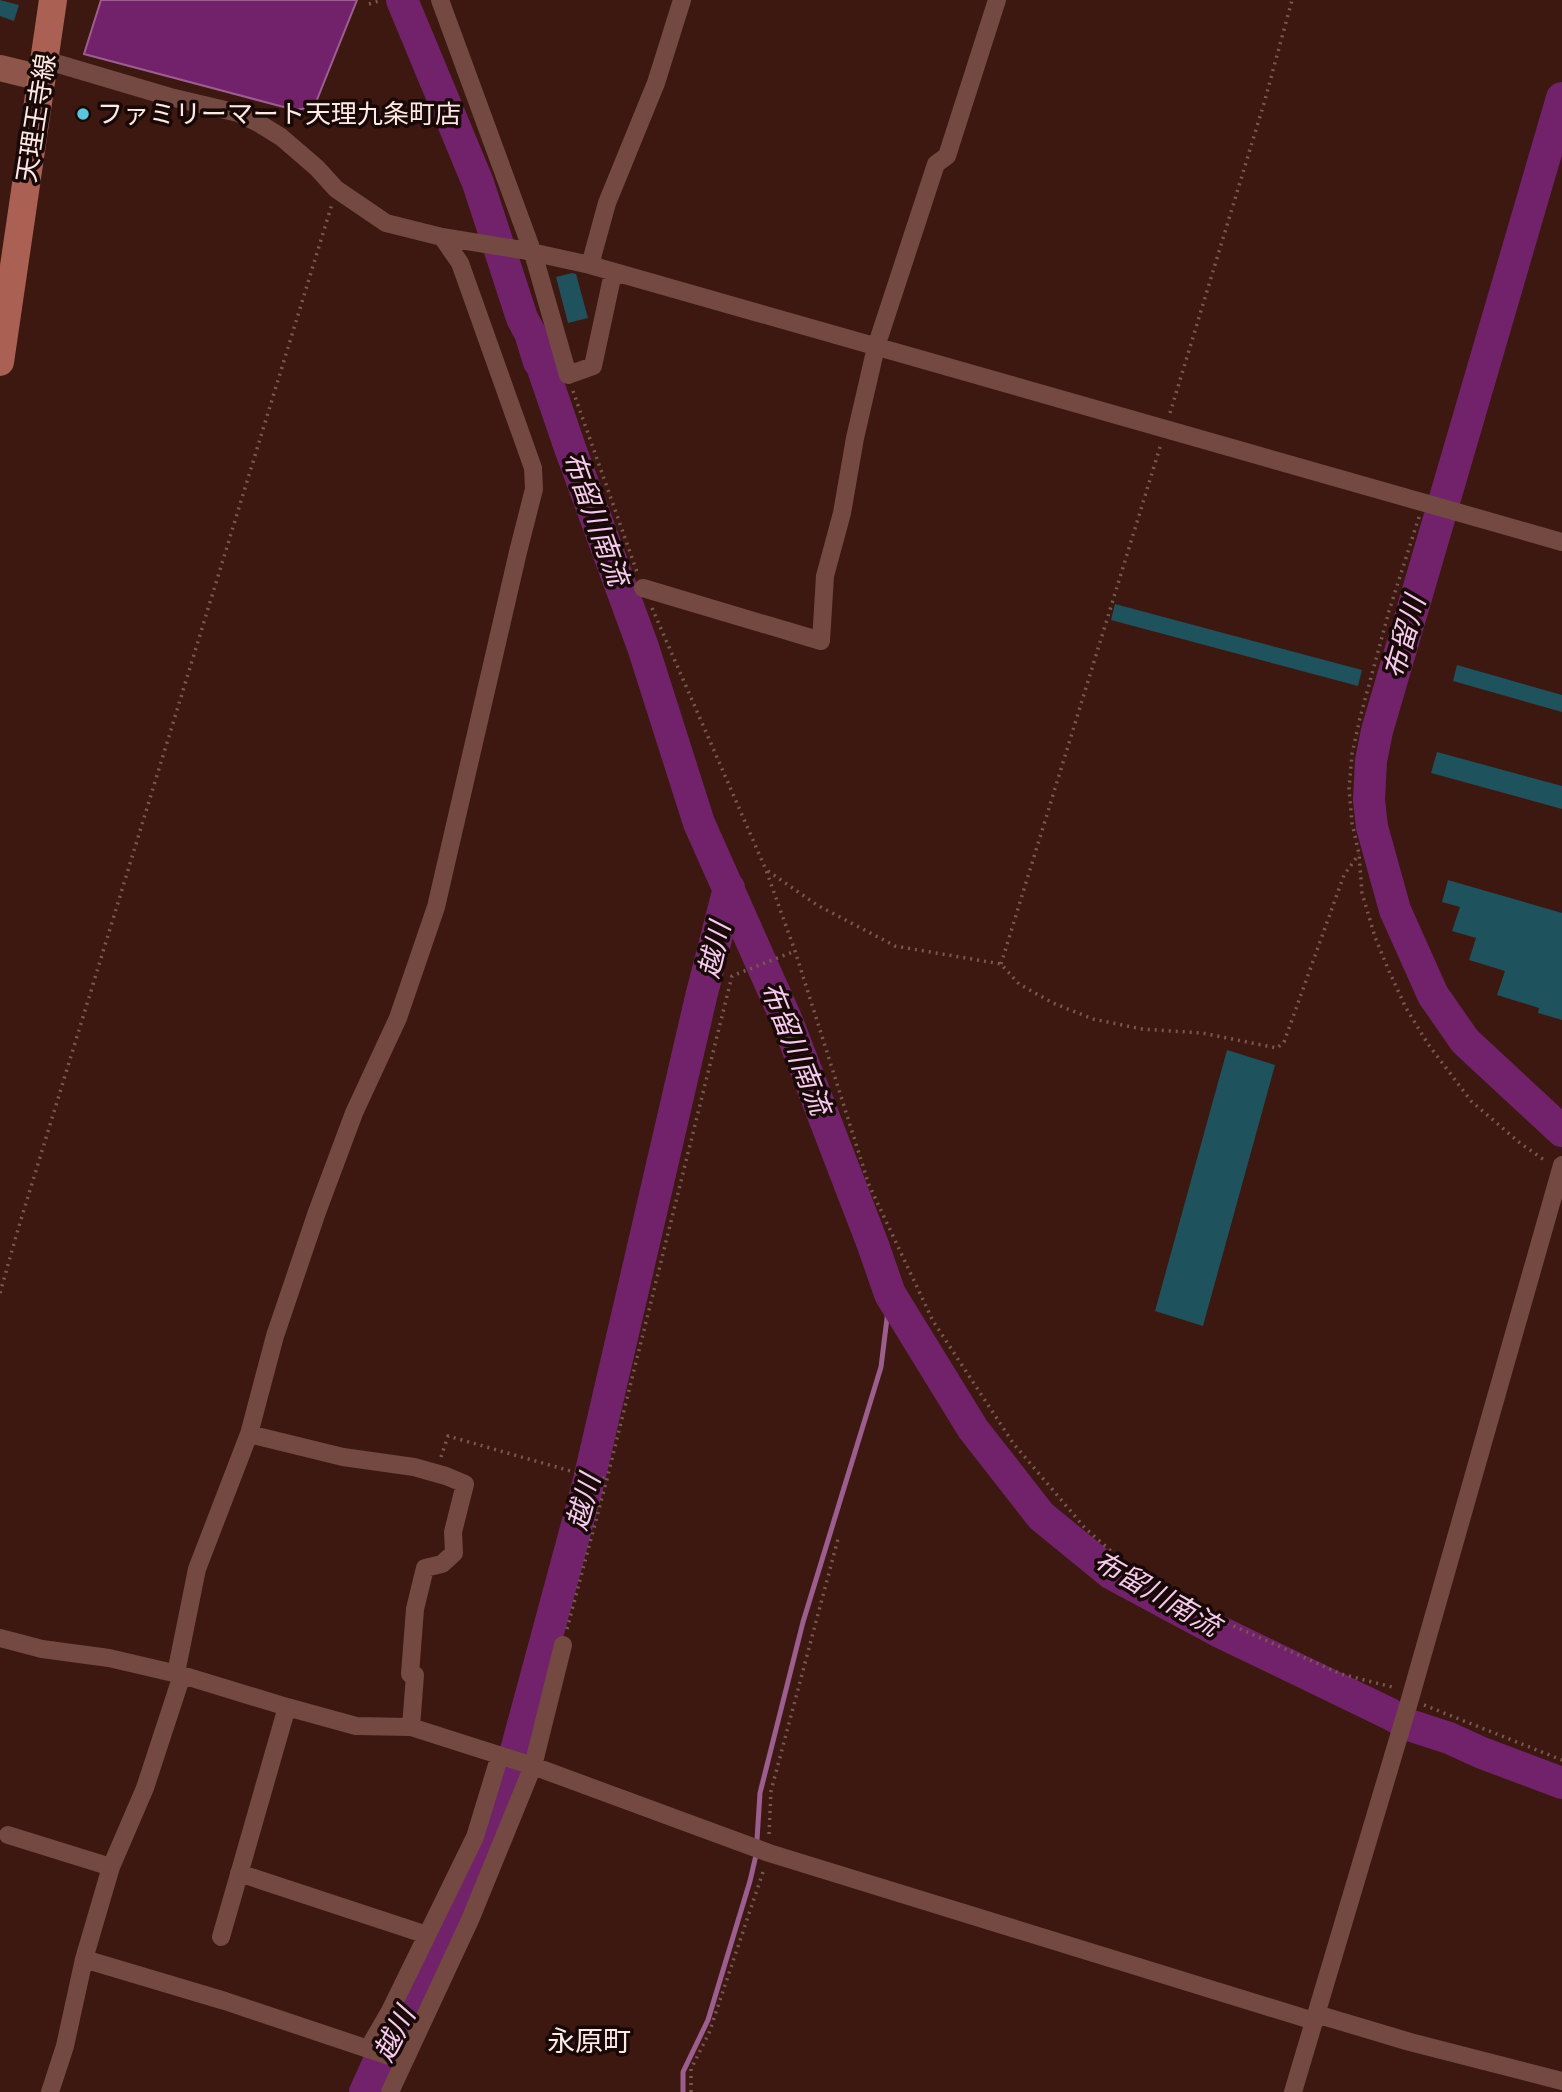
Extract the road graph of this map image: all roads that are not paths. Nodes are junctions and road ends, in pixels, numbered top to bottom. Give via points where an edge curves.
1 (53, 0) edge
2 (440, 0) edge
3 (682, 0) edge
4 (997, 0) edge
5 (0, 68) edge
6 (43, 69) junction
7 (450, 237) junction
8 (528, 251) junction
9 (590, 265) junction
10 (613, 273) junction
11 (876, 347) junction
12 (0, 362) edge
13 (1562, 542) edge
14 (643, 588) road end
15 (1561, 1169) edge
16 (249, 1434) junction
17 (0, 1638) edge
18 (563, 1645) road end
19 (179, 1674) junction
20 (287, 1707) junction
21 (411, 1727) junction
22 (500, 1755) junction
23 (533, 1766) junction
24 (8, 1835) dead end
25 (111, 1867) junction
26 (239, 1873) junction
27 (427, 1936) junction
28 (221, 1937) dead end
29 (457, 1948) junction
30 (84, 1959) junction
31 (1315, 2018) junction
32 (368, 2049) junction
33 (404, 2061) junction
34 (1562, 2081) edge
35 (50, 2092) edge
36 (390, 2092) edge
37 (1293, 2092) edge

1 - 6 main road, 天理王寺線
2 - 8 street
3 - 9 street via 656,83 607,203
4 - 11 street via 947,156 936,164
5 - 6 street
6 - 7 street via 238,113 281,137 336,190 386,223
6 - 12 main road, 天理王寺線
7 - 8 street
7 - 16 street via 533,468 534,489 436,907 398,1018 354,1113 317,1212 275,1336
8 - 9 street
8 - 10 street via 568,375 593,366
9 - 10 street
10 - 11 street
11 - 13 street
11 - 14 street via 825,576 821,641
15 - 31 street
16 - 19 street via 197,1569
16 - 21 street via 343,1457 414,1467 465,1484 453,1532 454,1553 442,1564 425,1568 415,1609
17 - 19 street
18 - 23 street
19 - 20 street
19 - 25 street via 145,1788
20 - 21 street via 356,1726
20 - 26 street
21 - 22 street
22 - 23 street
22 - 27 street via 475,1837
23 - 29 street
23 - 31 street via 769,1853
24 - 25 street
25 - 30 street
26 - 27 street
26 - 28 street
27 - 29 street
27 - 32 street
29 - 33 street
30 - 32 street
30 - 35 street
31 - 34 street
31 - 37 street
32 - 33 street
33 - 36 street

